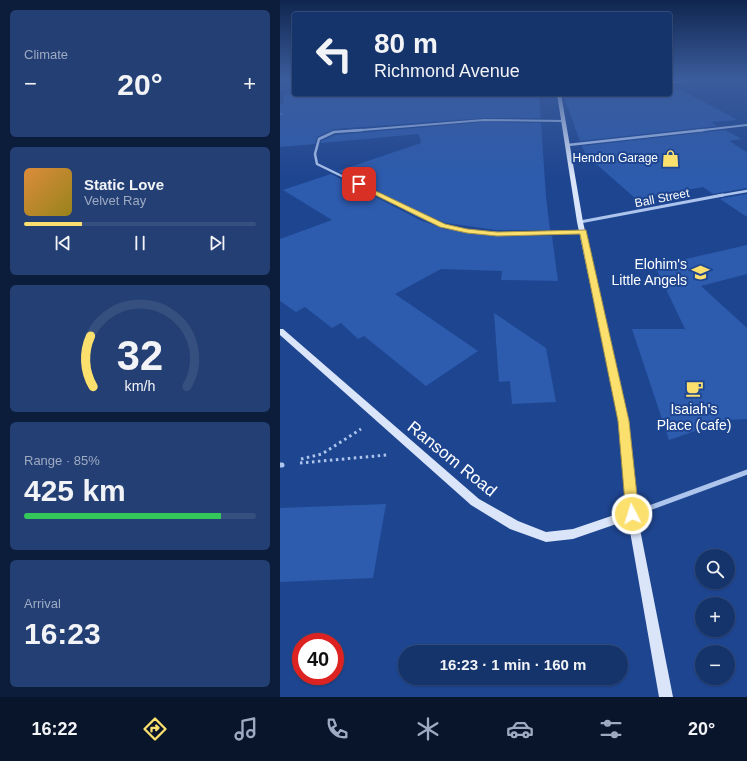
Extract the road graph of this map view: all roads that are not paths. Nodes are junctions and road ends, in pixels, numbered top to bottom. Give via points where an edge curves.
1 (562, 112) edge
2 (564, 120) junction
3 (747, 125) edge
4 (568, 146) junction
5 (747, 191) edge
6 (580, 222) junction
7 (583, 232) junction
8 (280, 331) edge
9 (747, 472) edge
10 (632, 514) junction
11 (666, 697) edge

1 - 2 street
2 - 4 street
2 - 7 street via 484,120 334,132 319,139 315,154 317,164 443,226 497,234
3 - 4 street
4 - 6 street
5 - 6 street, Ball Street
6 - 7 street
7 - 10 street via 624,421
8 - 10 street, Ransom Road via 475,502 514,525 546,537 572,534
9 - 10 street
10 - 11 street

